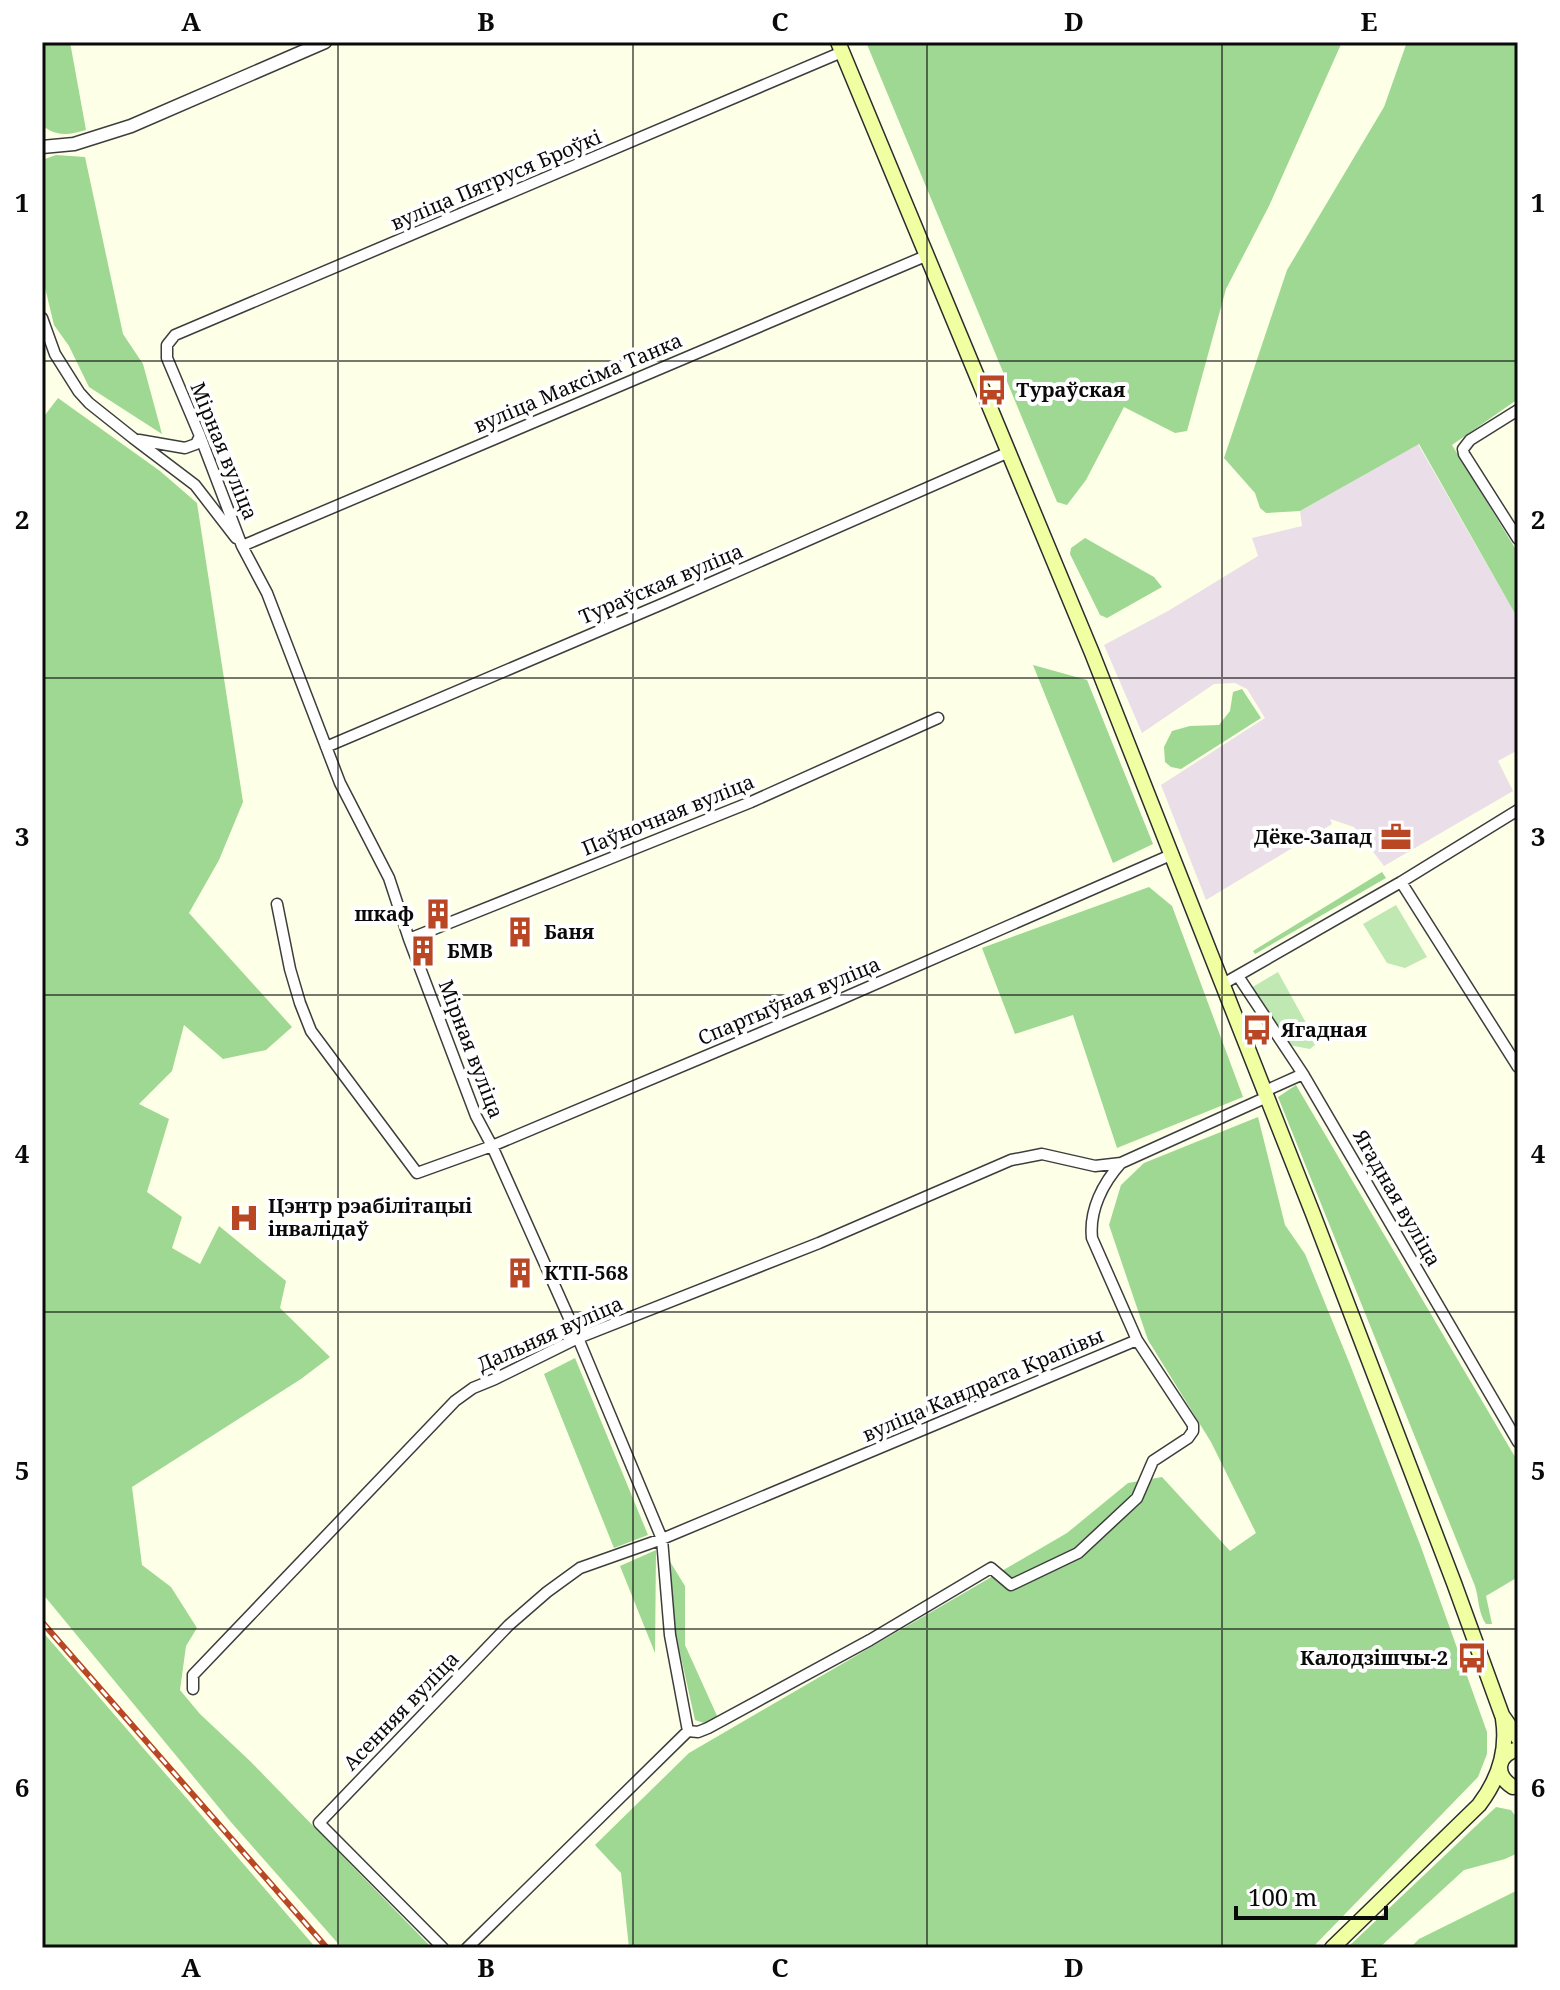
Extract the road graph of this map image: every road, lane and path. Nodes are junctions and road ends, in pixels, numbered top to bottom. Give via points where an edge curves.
1 (325, 42) edge
2 (840, 47) edge
3 (42, 147) edge
4 (928, 255) junction
5 (42, 318) edge
6 (167, 345) joint
7 (1518, 410) edge
8 (200, 436) junction
9 (133, 438) junction
10 (1009, 452) junction
11 (1518, 539) edge
12 (242, 546) junction
13 (938, 718) dead end
14 (326, 747) junction
15 (1518, 810) edge
16 (1173, 854) junction
17 (1401, 882) junction
18 (277, 904) dead end
19 (409, 939) junction
20 (1238, 976) junction
21 (1223, 984) junction
22 (1514, 1050) edge
23 (1518, 1067) edge
24 (1303, 1074) junction
25 (1266, 1094) junction
26 (492, 1146) junction
27 (1121, 1163) junction
28 (578, 1338) junction
29 (1137, 1340) junction
30 (1518, 1442) edge
31 (662, 1539) junction
32 (193, 1689) dead end
33 (1502, 1715) junction
34 (688, 1731) junction
35 (1517, 1736) edge
36 (1518, 1749) edge
37 (1500, 1765) junction
38 (1516, 1789) edge
39 (1479, 1805) junction
40 (443, 1948) edge
41 (467, 1948) edge
42 (1332, 1948) edge

1 - 3 street via 131,126 74,144
2 - 4 main road
2 - 6 street, вуліца Пятруся Броўкі via 175,335
4 - 10 main road
4 - 12 street, вуліца Максіма Танка
5 - 9 street via 55,354 79,392
6 - 8 street, Мірная вуліца via 167,358
7 - 11 street via 1463,449
8 - 9 street via 185,448
8 - 12 street, Мірная вуліца
9 - 12 street via 195,485
10 - 14 street, Тураўская вуліца
10 - 16 main road
12 - 14 street, Мірная вуліца via 267,593
13 - 19 street, Паўночная вуліца via 751,802
14 - 19 street, Мірная вуліца via 347,800 389,878
15 - 17 street
16 - 21 main road
16 - 26 street, Спартыўная вуліца
17 - 20 street
17 - 22 street
18 - 26 street, Спартыўная вуліца via 290,969 311,1031 417,1173
19 - 26 street, Мірная вуліца
20 - 21 street
20 - 24 street, Ягадная вуліца
21 - 25 main road
22 - 23 street
24 - 25 street
24 - 30 street, Ягадная вуліца
25 - 27 street
25 - 33 main road
26 - 28 street, Мірная вуліца
27 - 28 street, Дальняя вуліца via 1095,1166 1042,1154 1011,1160
27 - 29 street via 1108,1177 1091,1224 1092,1238
28 - 31 street, Мірная вуліца
28 - 32 street, Дальняя вуліца via 455,1401 193,1675
29 - 31 street, вуліца Кандрата Крапівы
29 - 34 street, вуліца Кандрата Крапівы via 1193,1431 1153,1461 1137,1498 1078,1553 1011,1585 991,1568 708,1728
31 - 34 street, Мірная вуліца via 670,1635
31 - 40 street, Асенняя вуліца via 580,1568 547,1592 319,1823
33 - 35 main road
33 - 37 main road
34 - 41 street
36 - 37 main road via 1508,1752
37 - 38 main road via 1501,1775
37 - 39 main road
38 - 39 main road
39 - 42 main road

